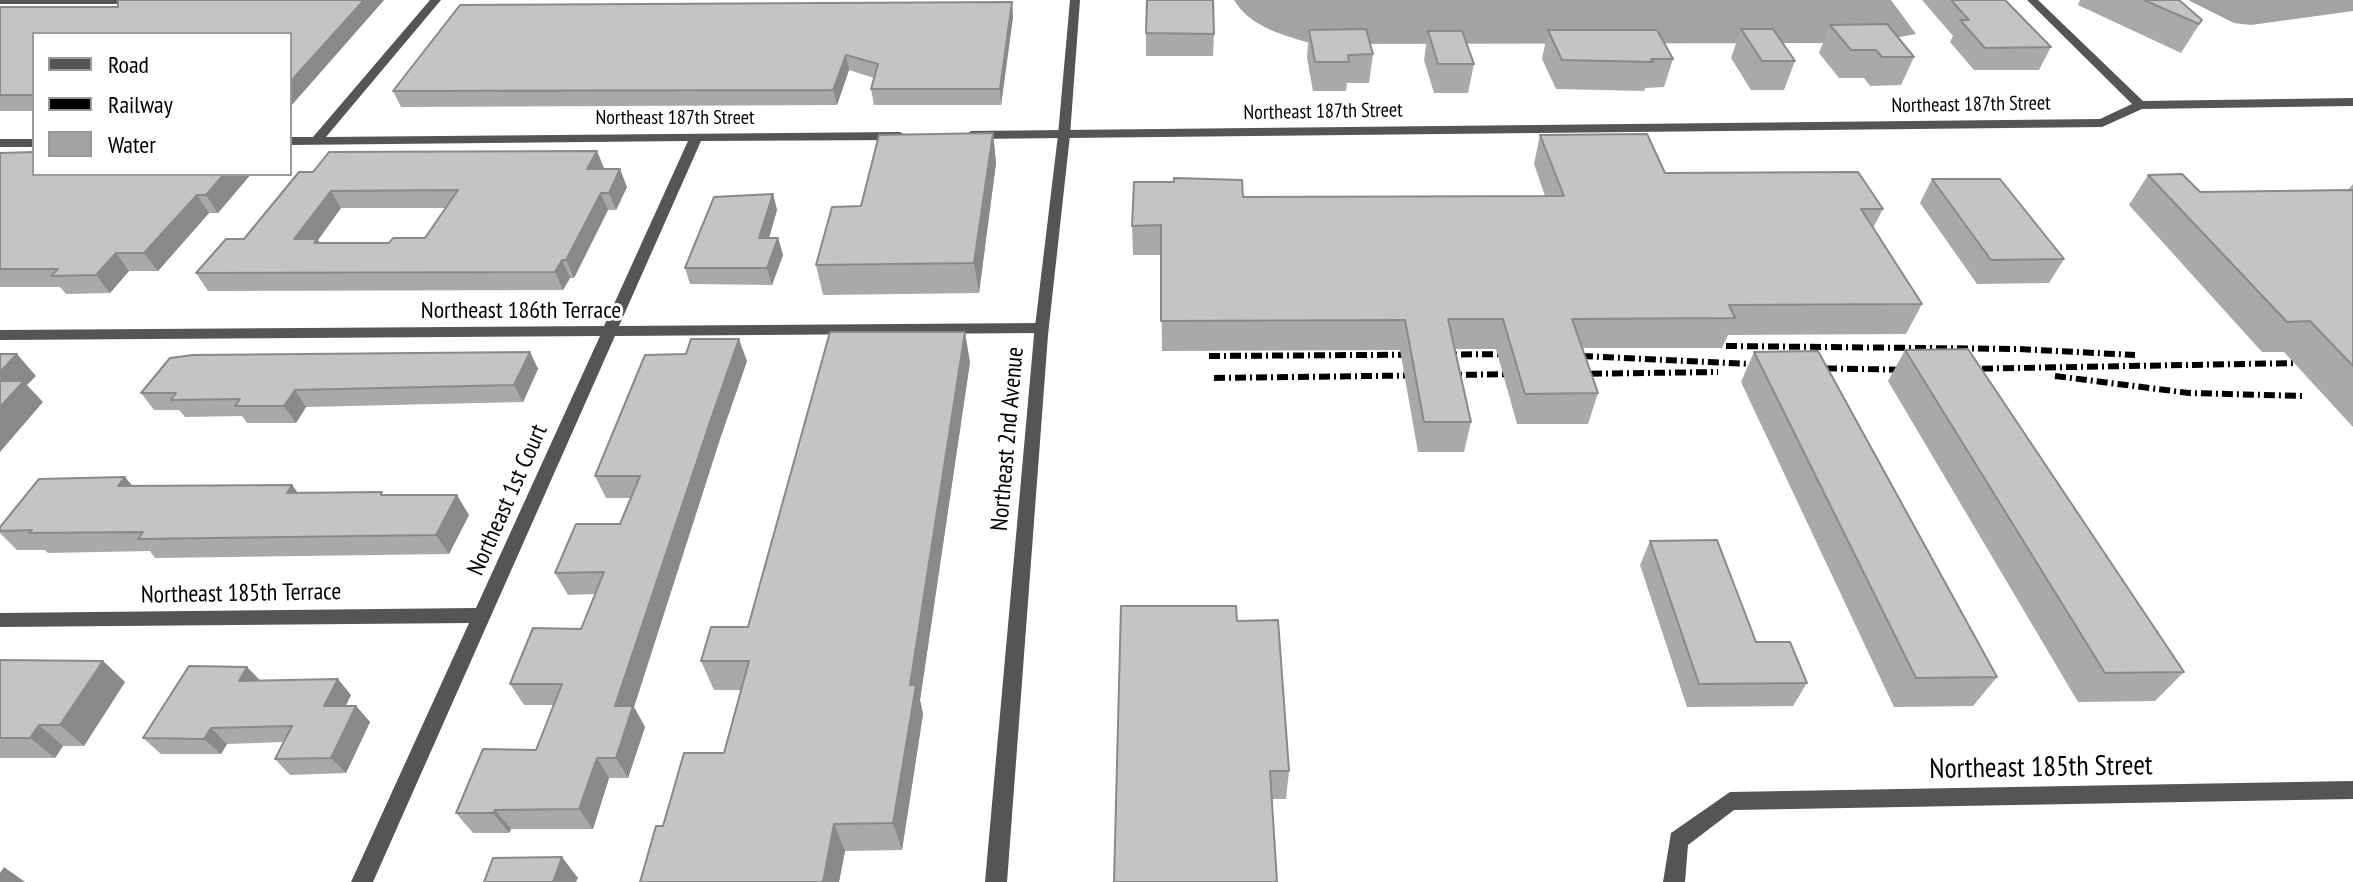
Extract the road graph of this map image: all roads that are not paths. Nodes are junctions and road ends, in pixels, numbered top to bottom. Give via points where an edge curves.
1 (436, 0) edge
2 (1075, 0) edge
3 (2032, 0) edge
4 (0, 1) edge
5 (54, 1) edge
6 (158, 1) edge
7 (2353, 102) edge
8 (2140, 105) junction
9 (1064, 135) junction
10 (907, 136) edge
11 (951, 136) edge
12 (696, 138) junction
13 (292, 141) edge
14 (316, 141) junction
15 (0, 143) edge
16 (32, 143) edge
17 (1041, 328) junction
18 (610, 333) junction
19 (0, 335) edge
20 (482, 615) junction
21 (0, 620) edge
22 (2353, 790) edge
23 (362, 882) edge
24 (996, 882) edge
25 (1674, 882) edge

1 - 14 street
2 - 9 street, Northeast 2nd Avenue
3 - 8 street
4 - 5 street
5 - 6 street
7 - 8 street, Northeast 187th Street
8 - 9 street, Northeast 187th Street via 2102,123
9 - 11 street, Northeast 187th Street
9 - 17 street, Northeast 2nd Avenue
10 - 12 street, Northeast 187th Street
12 - 14 street, Northeast 187th Street
12 - 18 street, Northeast 1st Court
13 - 14 street, Northeast 187th Street
15 - 16 street
17 - 18 street, Northeast 186th Terrace
17 - 24 street, Northeast 2nd Avenue
18 - 19 street, Northeast 186th Terrace
18 - 20 street, Northeast 1st Court
20 - 21 street, Northeast 185th Terrace
20 - 23 street, Northeast 1st Court
22 - 25 street, Northeast 185th Street via 1730,801 1678,840

